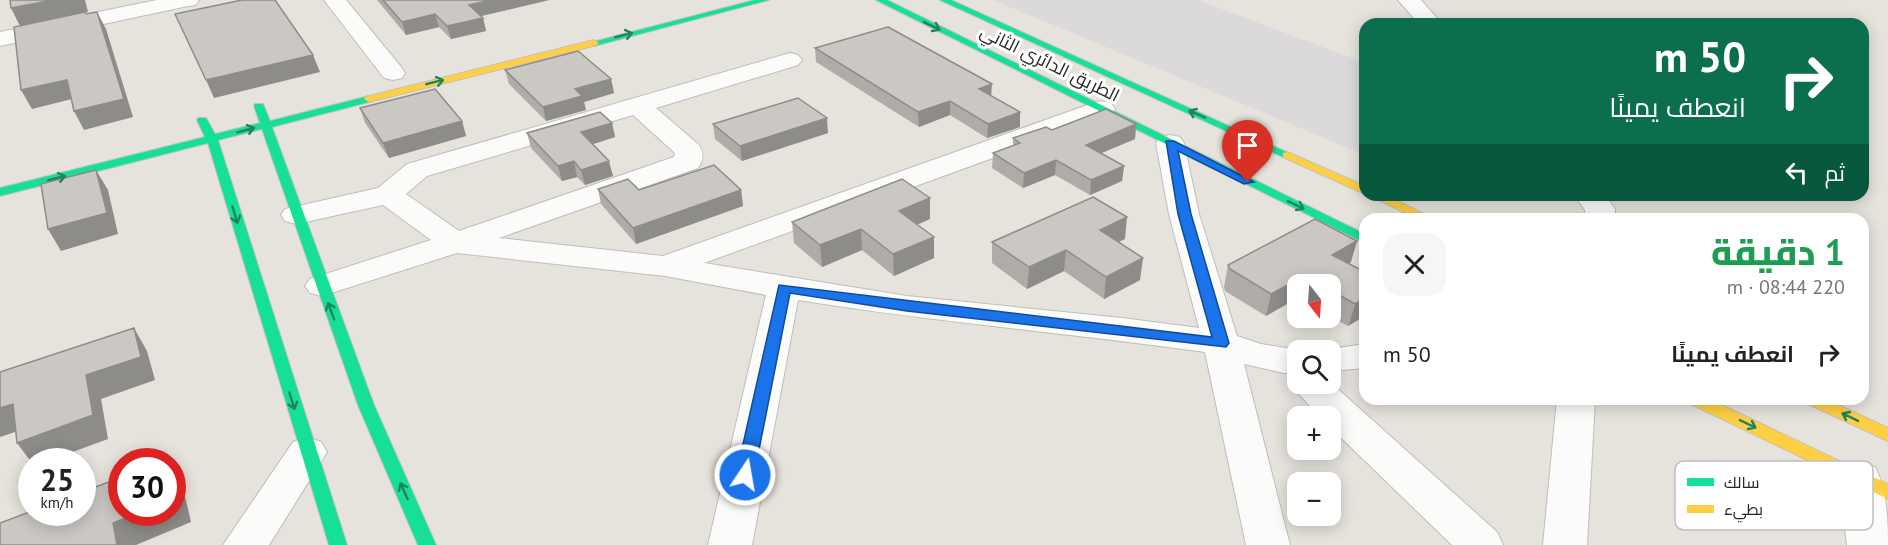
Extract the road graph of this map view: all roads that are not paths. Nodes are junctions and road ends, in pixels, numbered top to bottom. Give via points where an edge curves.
1 (188, 0) edge
2 (335, 0) edge
3 (765, 0) edge
4 (880, 0) edge
5 (944, 0) edge
6 (1409, 0) edge
7 (1426, 18) edge
8 (0, 39) edge
9 (790, 60) dead end
10 (393, 73) dead end
11 (637, 105) junction
12 (259, 106) dead end
13 (1102, 109) junction
14 (202, 120) dead end
15 (267, 124) junction
16 (212, 139) junction
17 (1170, 143) junction
18 (1359, 187) edge
19 (0, 192) edge
20 (388, 195) junction
21 (1388, 201) edge
22 (1415, 213) edge
23 (296, 215) junction
24 (1359, 236) edge
25 (455, 243) junction
26 (665, 266) junction
27 (322, 286) junction
28 (784, 288) junction
29 (1221, 343) junction
30 (1359, 357) edge
31 (1341, 358) edge
32 (1287, 367) edge
33 (1322, 394) edge
34 (1576, 405) edge
35 (1707, 405) edge
36 (1825, 405) edge
37 (1888, 435) edge
38 (307, 452) junction
39 (1824, 461) edge
40 (1870, 530) edge
41 (244, 545) edge
42 (338, 545) edge
43 (427, 545) edge
44 (730, 545) edge
45 (1268, 545) edge
46 (1481, 545) edge
47 (1565, 545) edge
48 (1869, 545) edge

1 - 8 street
2 - 10 street
15 -> 3 main road
4 -> 13 main road, الطريق الدائري الثاني
18 -> 5 main road, الطريق الدائري الثاني
6 - 7 street
9 - 11 street
11 - 20 street via 417,170
11 - 25 street via 689,151 688,162
12 - 15 main road
13 - 17 main road, الطريق الدائري الثاني
13 - 26 street
14 - 16 main road
16 -> 15 main road
15 - 23 main road
19 -> 16 main road
16 -> 38 main road
17 -> 24 main road, الطريق الدائري الثاني
17 - 29 street via 1184,214
20 - 23 street
20 - 25 street
21 - 22 main road
23 - 27 main road
25 - 26 street
25 - 27 street
26 - 28 street
43 -> 27 main road via 366,405
28 - 29 street via 907,307
28 - 44 street
29 - 32 street
29 - 45 street
30 - 31 street
33 - 46 street
34 - 47 street
35 -> 39 main road
37 -> 36 main road
38 - 41 street
38 - 42 main road
40 - 48 street

